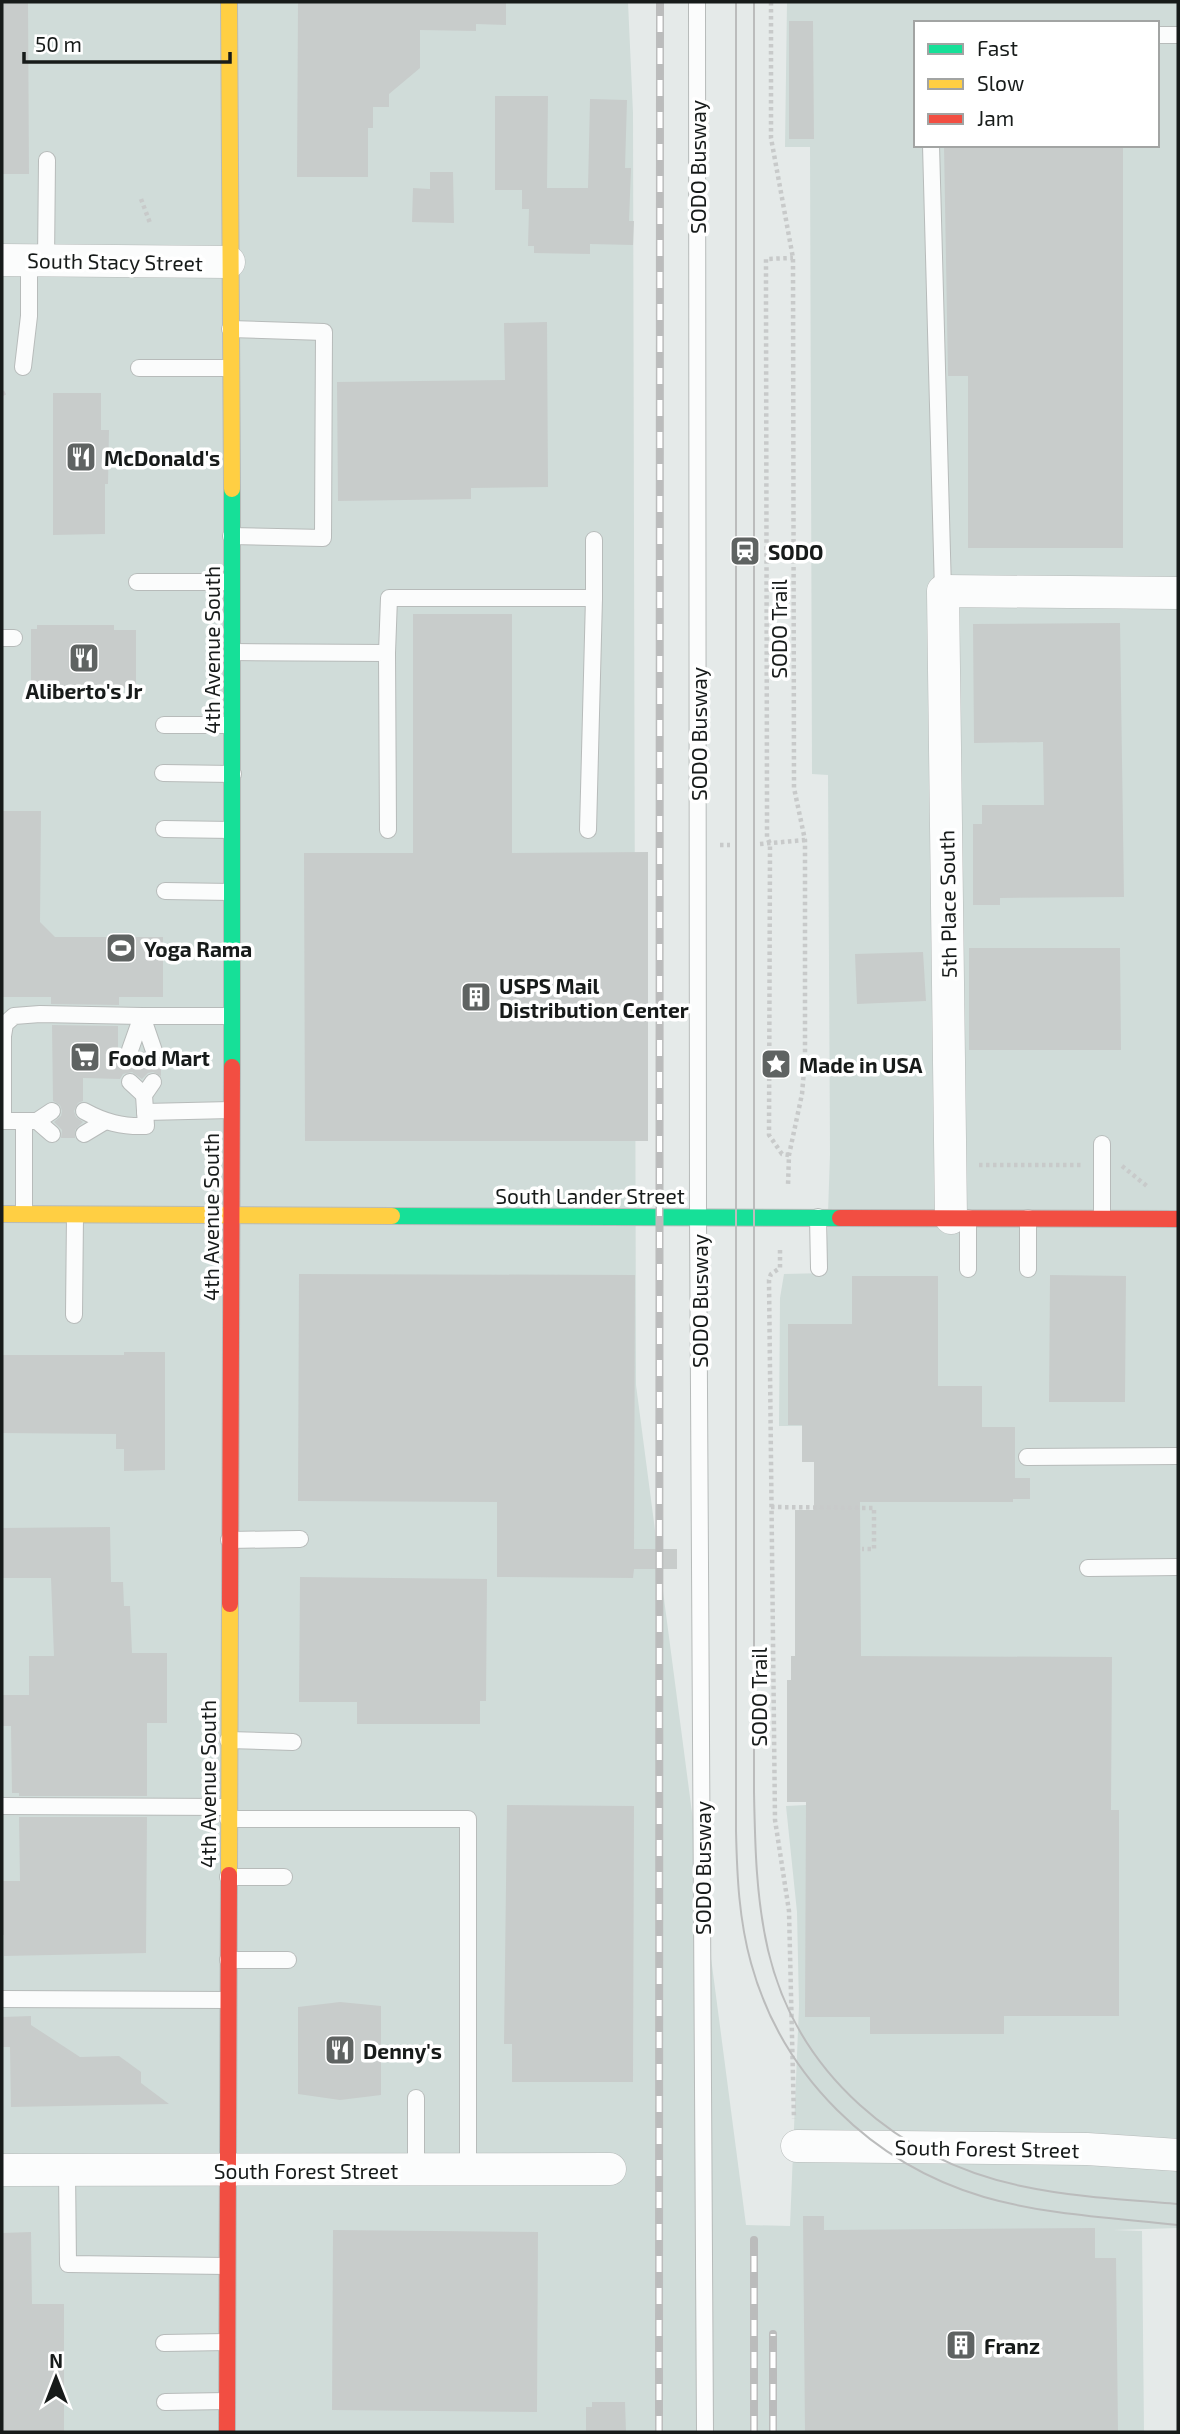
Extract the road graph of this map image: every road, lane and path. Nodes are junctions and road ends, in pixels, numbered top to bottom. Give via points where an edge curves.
1 (229, 2) edge
2 (697, 2) edge
3 (771, 2) edge
4 (1159, 35) edge
5 (1178, 35) edge
6 (931, 147) edge
7 (47, 160) dead end
8 (141, 199) dead end
9 (150, 223) dead end
10 (793, 258) junction
11 (26, 261) edge
12 (229, 262) junction
13 (230, 329) junction
14 (23, 367) dead end
15 (139, 368) dead end
16 (230, 368) junction
17 (231, 536) junction
18 (594, 540) dead end
19 (137, 582) dead end
20 (231, 582) junction
21 (943, 591) junction
22 (1178, 593) edge
23 (594, 598) junction
24 (232, 652) junction
25 (387, 653) junction
26 (164, 725) dead end
27 (232, 725) junction
28 (163, 773) dead end
29 (233, 774) junction
30 (164, 829) dead end
31 (232, 830) junction
32 (388, 830) dead end
33 (588, 830) dead end
34 (805, 841) junction
35 (760, 844) dead end
36 (770, 844) junction
37 (720, 845) dead end
38 (730, 845) dead end
39 (165, 891) dead end
40 (232, 892) junction
41 (142, 1016) junction
42 (232, 1016) junction
43 (3, 1036) edge
44 (130, 1050) dead end
45 (154, 1051) dead end
46 (2, 1059) edge
47 (130, 1082) dead end
48 (147, 1096) junction
49 (231, 1110) junction
50 (52, 1111) dead end
51 (84, 1111) dead end
52 (30, 1121) junction
53 (104, 1122) junction
54 (52, 1134) dead end
55 (84, 1134) dead end
56 (1102, 1144) dead end
57 (789, 1155) junction
58 (950, 1165) junction
59 (1102, 1165) junction
60 (1122, 1165) dead end
61 (790, 1172) dead end
62 (2, 1214) edge
63 (24, 1214) junction
64 (75, 1214) junction
65 (230, 1216) junction
66 (698, 1217) junction
67 (818, 1217) junction
68 (959, 1218) junction
69 (1028, 1218) junction
70 (1102, 1218) junction
71 (1178, 1219) edge
72 (780, 1252) dead end
73 (819, 1268) dead end
74 (968, 1269) dead end
75 (1028, 1269) dead end
76 (74, 1315) dead end
77 (1178, 1456) edge
78 (1027, 1457) dead end
79 (771, 1507) junction
80 (300, 1539) dead end
81 (229, 1540) junction
82 (862, 1549) dead end
83 (1178, 1567) edge
84 (1088, 1568) dead end
85 (228, 1740) junction
86 (293, 1742) dead end
87 (2, 1806) edge
88 (228, 1813) junction
89 (228, 1877) junction
90 (284, 1877) dead end
91 (228, 1960) junction
92 (288, 1960) dead end
93 (2, 1999) edge
94 (228, 2000) junction
95 (416, 2098) dead end
96 (797, 2146) joint
97 (1178, 2155) edge
98 (610, 2169) dead end
99 (2, 2170) edge
100 (67, 2170) junction
101 (416, 2170) junction
102 (468, 2170) junction
103 (227, 2171) junction
104 (227, 2266) junction
105 (227, 2342) junction
106 (164, 2343) dead end
107 (227, 2401) junction
108 (165, 2402) dead end
109 (226, 2432) edge
110 (705, 2432) edge

1 - 12 main road, 4th Avenue South
2 - 66 lane, SODO Busway
3 - 10 path, SODO Trail via 771,138
4 - 5 lane
6 - 21 lane
7 - 11 lane
8 - 9 path
10 - 34 path, SODO Trail via 794,788
10 - 36 path via 766,259
11 - 12 street, South Stacy Street
11 - 14 lane via 29,316
12 - 13 main road, 4th Avenue South
13 - 16 main road, 4th Avenue South
13 - 17 lane via 324,332 323,538
15 - 16 lane
16 - 17 main road, 4th Avenue South
17 - 20 main road, 4th Avenue South
18 - 23 lane
19 - 20 lane
20 - 24 main road, 4th Avenue South
21 - 22 street
21 - 58 street, 5th Place South
23 - 25 lane via 389,598
23 - 33 lane
24 - 25 lane
24 - 27 main road, 4th Avenue South
25 - 32 lane
26 - 27 lane
27 - 29 main road, 4th Avenue South
28 - 29 lane
29 - 31 main road, 4th Avenue South
30 - 31 lane
31 - 40 main road, 4th Avenue South
34 - 36 path
34 - 57 path, SODO Trail via 805,1059
35 - 36 path
36 - 57 path via 766,1121 769,1135 782,1154
37 - 38 path
39 - 40 lane
40 - 42 main road, 4th Avenue South
41 - 42 lane
41 - 43 lane via 14,1016 5,1024
41 - 44 lane
41 - 45 lane
42 - 49 main road, 4th Avenue South
43 - 46 lane
46 - 52 lane via 3,1121
47 - 48 lane
48 - 49 lane
48 - 53 lane via 146,1126
49 - 65 main road, 4th Avenue South
50 - 52 lane
51 - 53 lane
52 - 54 lane
52 - 63 lane
53 - 55 lane
56 - 59 lane
57 - 61 path, SODO Trail
58 - 59 path
58 - 68 street, 5th Place South
59 - 60 path
59 - 70 lane
62 - 63 main road, South Lander Street
63 - 64 main road, South Lander Street
64 - 65 main road, South Lander Street
64 - 76 lane
65 - 66 main road, South Lander Street
65 - 81 main road, 4th Avenue South
66 - 67 main road, South Lander Street
66 - 110 lane, SODO Busway
67 - 68 main road, South Lander Street
67 - 73 lane
68 - 69 main road, South Lander Street
68 - 74 lane
69 - 70 main road, South Lander Street
69 - 75 lane
70 - 71 main road, South Lander Street
72 - 79 path, SODO Trail via 780,1268 769,1280
77 - 78 lane
79 - 82 path via 874,1508 874,1549
79 - 96 path, SODO Trail via 775,1820 789,1912
80 - 81 lane
81 - 85 main road, 4th Avenue South
83 - 84 lane
85 - 86 lane
85 - 88 main road, 4th Avenue South
87 - 88 lane
88 - 89 main road, 4th Avenue South
88 - 102 lane via 468,1819
89 - 90 lane
89 - 91 main road, 4th Avenue South
91 - 92 lane
91 - 94 main road, 4th Avenue South
93 - 94 lane
94 - 103 main road, 4th Avenue South
95 - 101 lane
96 - 97 street, South Forest Street via 1087,2149
98 - 102 street, South Forest Street
99 - 100 street, South Forest Street
100 - 103 street, South Forest Street
100 - 104 lane via 68,2264
101 - 102 street, South Forest Street
101 - 103 street, South Forest Street
103 - 104 main road, 4th Avenue South
104 - 105 main road, 4th Avenue South
105 - 106 lane
105 - 107 main road, 4th Avenue South
107 - 108 lane
107 - 109 main road, 4th Avenue South

